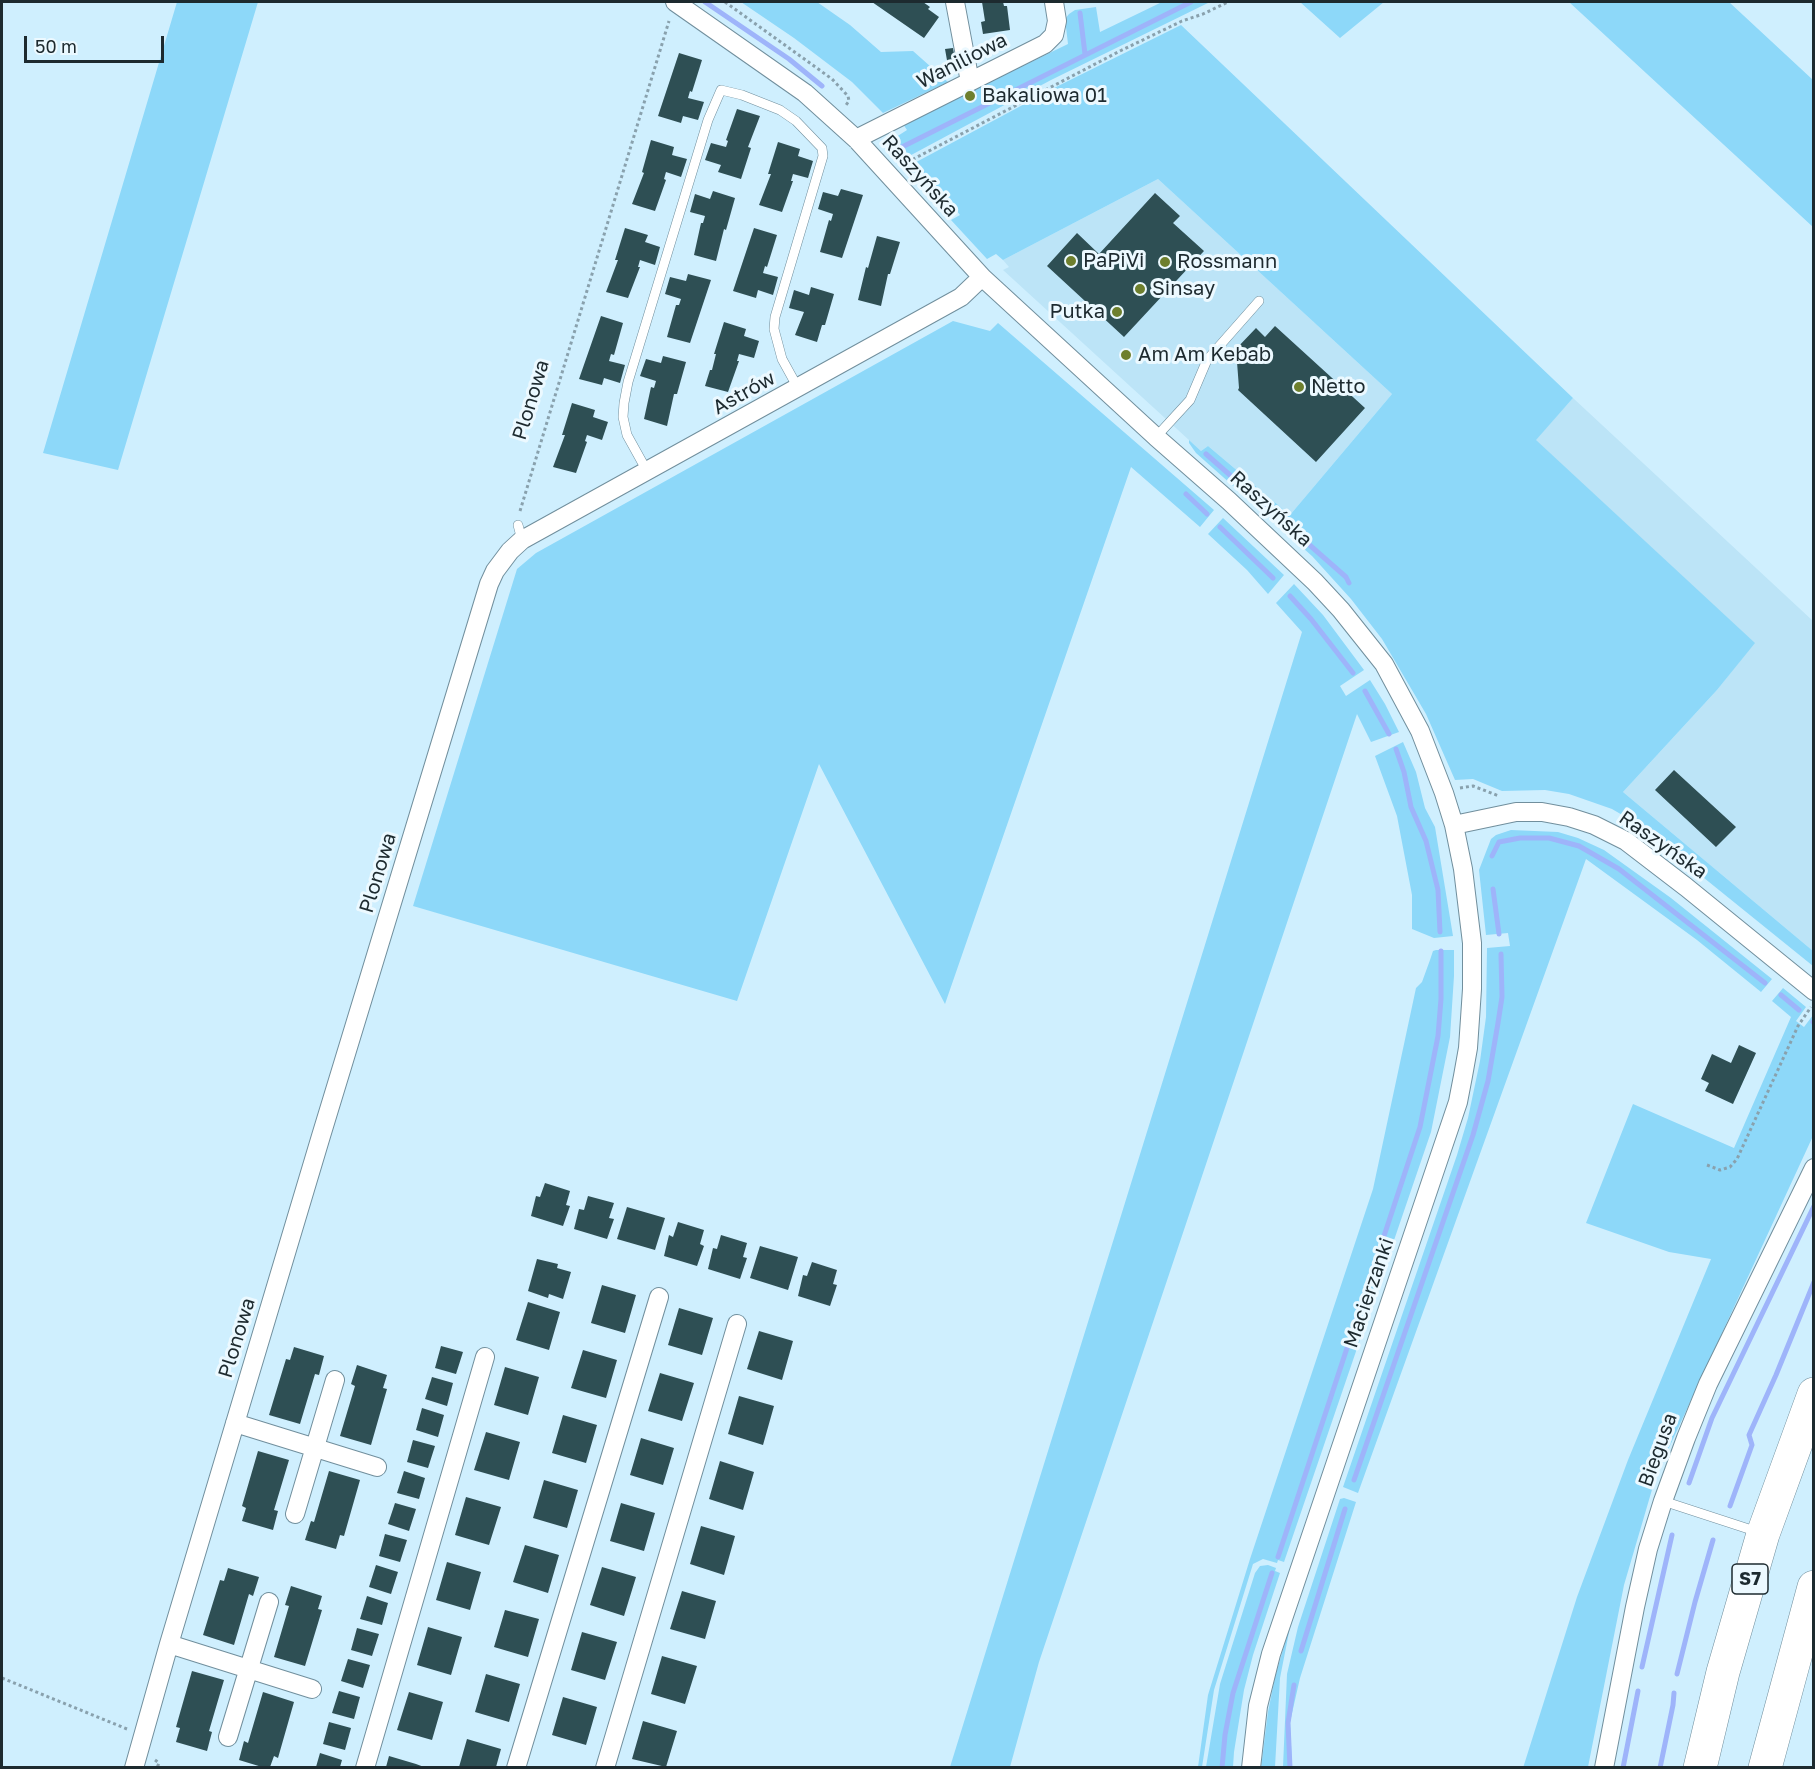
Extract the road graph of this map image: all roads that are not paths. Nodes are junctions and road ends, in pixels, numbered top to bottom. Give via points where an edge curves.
1 (955, 2) edge
2 (1056, 2) edge
3 (673, 7) edge
4 (970, 82) junction
5 (856, 139) junction
6 (982, 277) junction
7 (1259, 301) dead end
8 (798, 388) junction
9 (1156, 437) junction
10 (647, 471) junction
11 (520, 533) joint
12 (1454, 825) junction
13 (1814, 991) edge
14 (1814, 1168) edge
15 (659, 1297) dead end
16 (737, 1324) dead end
17 (485, 1357) dead end
18 (335, 1380) dead end
19 (1814, 1394) edge
20 (235, 1423) junction
21 (314, 1448) junction
22 (377, 1467) dead end
23 (1663, 1501) junction
24 (295, 1514) dead end
25 (1763, 1534) junction
26 (1814, 1587) edge
27 (269, 1602) dead end
28 (169, 1644) junction
29 (248, 1669) junction
30 (312, 1689) dead end
31 (228, 1737) dead end
32 (141, 1764) edge
33 (365, 1767) edge
34 (516, 1767) edge
35 (605, 1767) edge
36 (1251, 1767) edge
37 (1604, 1767) edge
38 (1700, 1767) edge
39 (1765, 1767) edge

1 - 4 street
2 - 4 street, Waniliowa via 1054,35 1045,44
3 - 5 street, Raszyńska via 805,93
4 - 5 street, Waniliowa
5 - 6 street, Raszyńska
6 - 8 street, Astrów via 961,297
6 - 9 street, Raszyńska
7 - 9 lane via 1207,360 1190,400
8 - 10 street, Astrów
8 - 10 lane via 782,359 775,317 823,156 822,148 780,110 721,90 708,120 628,382 623,417 627,435
9 - 12 street, Raszyńska via 1302,568 1371,647 1420,731
10 - 11 street, Astrów
11 - 20 street, Plonowa via 489,584
12 - 13 street, Raszyńska via 1516,812 1542,812 1594,825 1626,841
12 - 36 street, Macierzanki via 1469,912 1472,977 1468,1048 1458,1102 1271,1654 1258,1706
14 - 23 street, Biegusa via 1708,1384
15 - 34 street
16 - 35 street
17 - 33 street
18 - 21 street
19 - 25 highway, S7
20 - 21 street
20 - 28 street, Plonowa
21 - 22 street
21 - 24 street
23 - 25 lane
23 - 37 street, Biegusa via 1648,1549
25 - 38 highway, S7
26 - 39 highway
27 - 29 street
28 - 29 street
28 - 32 street, Plonowa
29 - 30 street
29 - 31 street

